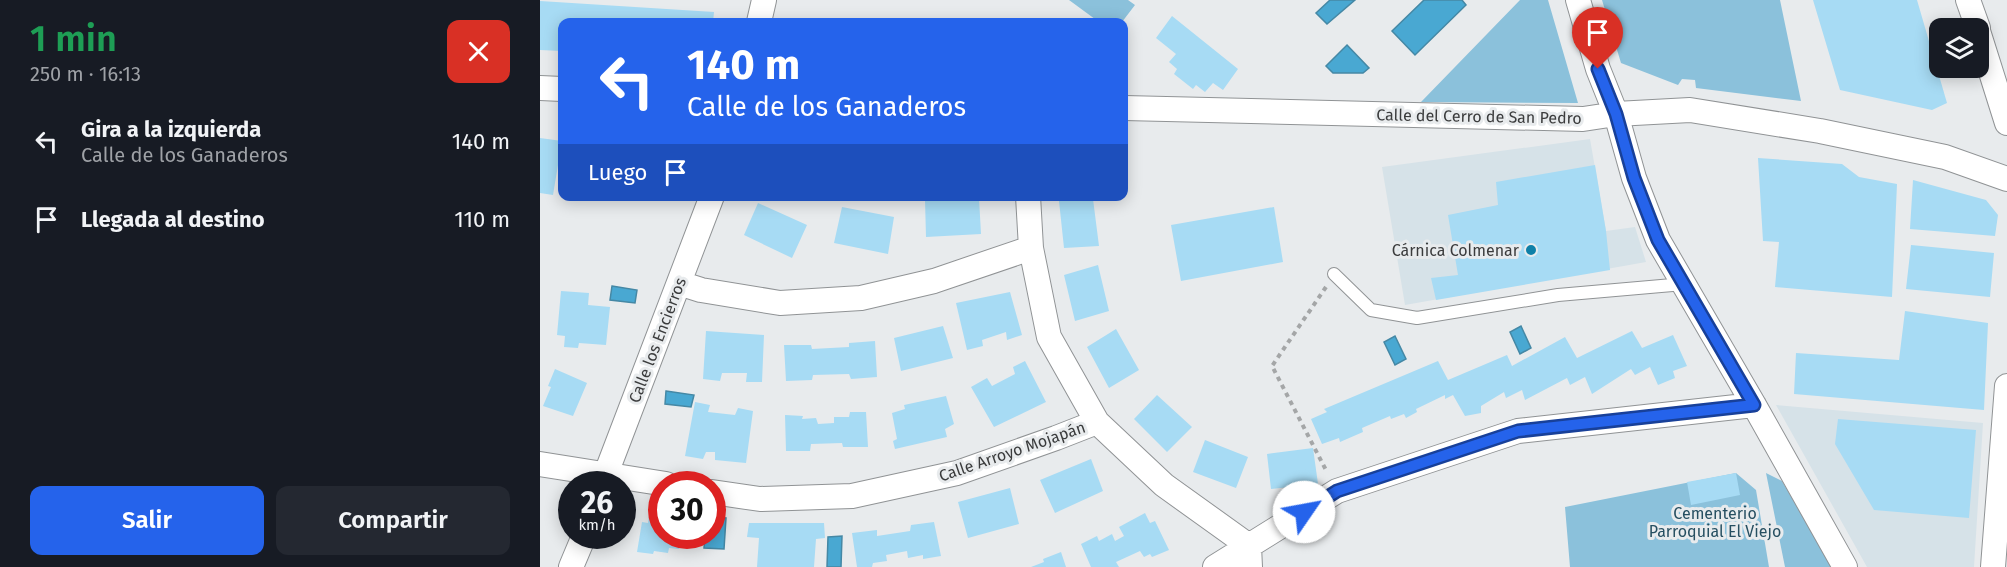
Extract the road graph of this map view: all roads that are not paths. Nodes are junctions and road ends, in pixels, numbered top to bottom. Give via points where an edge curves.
1 (764, 0) edge
2 (1578, 0) edge
3 (1968, 0) edge
4 (760, 18) edge
5 (1974, 18) edge
6 (1989, 65) edge
7 (540, 88) edge
8 (558, 90) edge
9 (1128, 108) edge
10 (1616, 114) junction
11 (2007, 123) edge
12 (2007, 179) edge
13 (710, 201) edge
14 (1028, 201) edge
15 (1031, 248) junction
16 (1334, 274) road end
17 (679, 283) junction
18 (1684, 284) junction
19 (2007, 386) edge
20 (1754, 405) junction
21 (1097, 422) junction
22 (540, 464) edge
23 (568, 471) edge
24 (606, 471) edge
25 (726, 494) edge
26 (579, 549) edge
27 (1250, 556) edge
28 (571, 567) edge
29 (1215, 567) edge
30 (1845, 567) edge
31 (1994, 567) edge

1 - 4 street
2 - 10 street
3 - 5 street
6 - 11 street
7 - 8 street
9 - 10 street, Calle del Cerro de San Pedro via 1583,119
10 - 12 street, Calle del Cerro de San Pedro via 1690,110 1785,125 1945,157
10 - 18 street via 1634,178 1658,240
13 - 17 street, Calle los Encierros
14 - 15 street
15 - 17 street via 934,281 861,298 780,303
15 - 21 street via 1049,337
16 - 18 lane via 1371,310 1418,318 1558,295
17 - 24 street, Calle los Encierros
18 - 20 street
19 - 31 street
20 - 27 street via 1518,431 1337,491
20 - 30 street
21 - 25 street, Calle Arroyo Mojapán via 957,473 852,496 760,499
21 - 27 street
22 - 23 street
26 - 28 street
27 - 29 street

